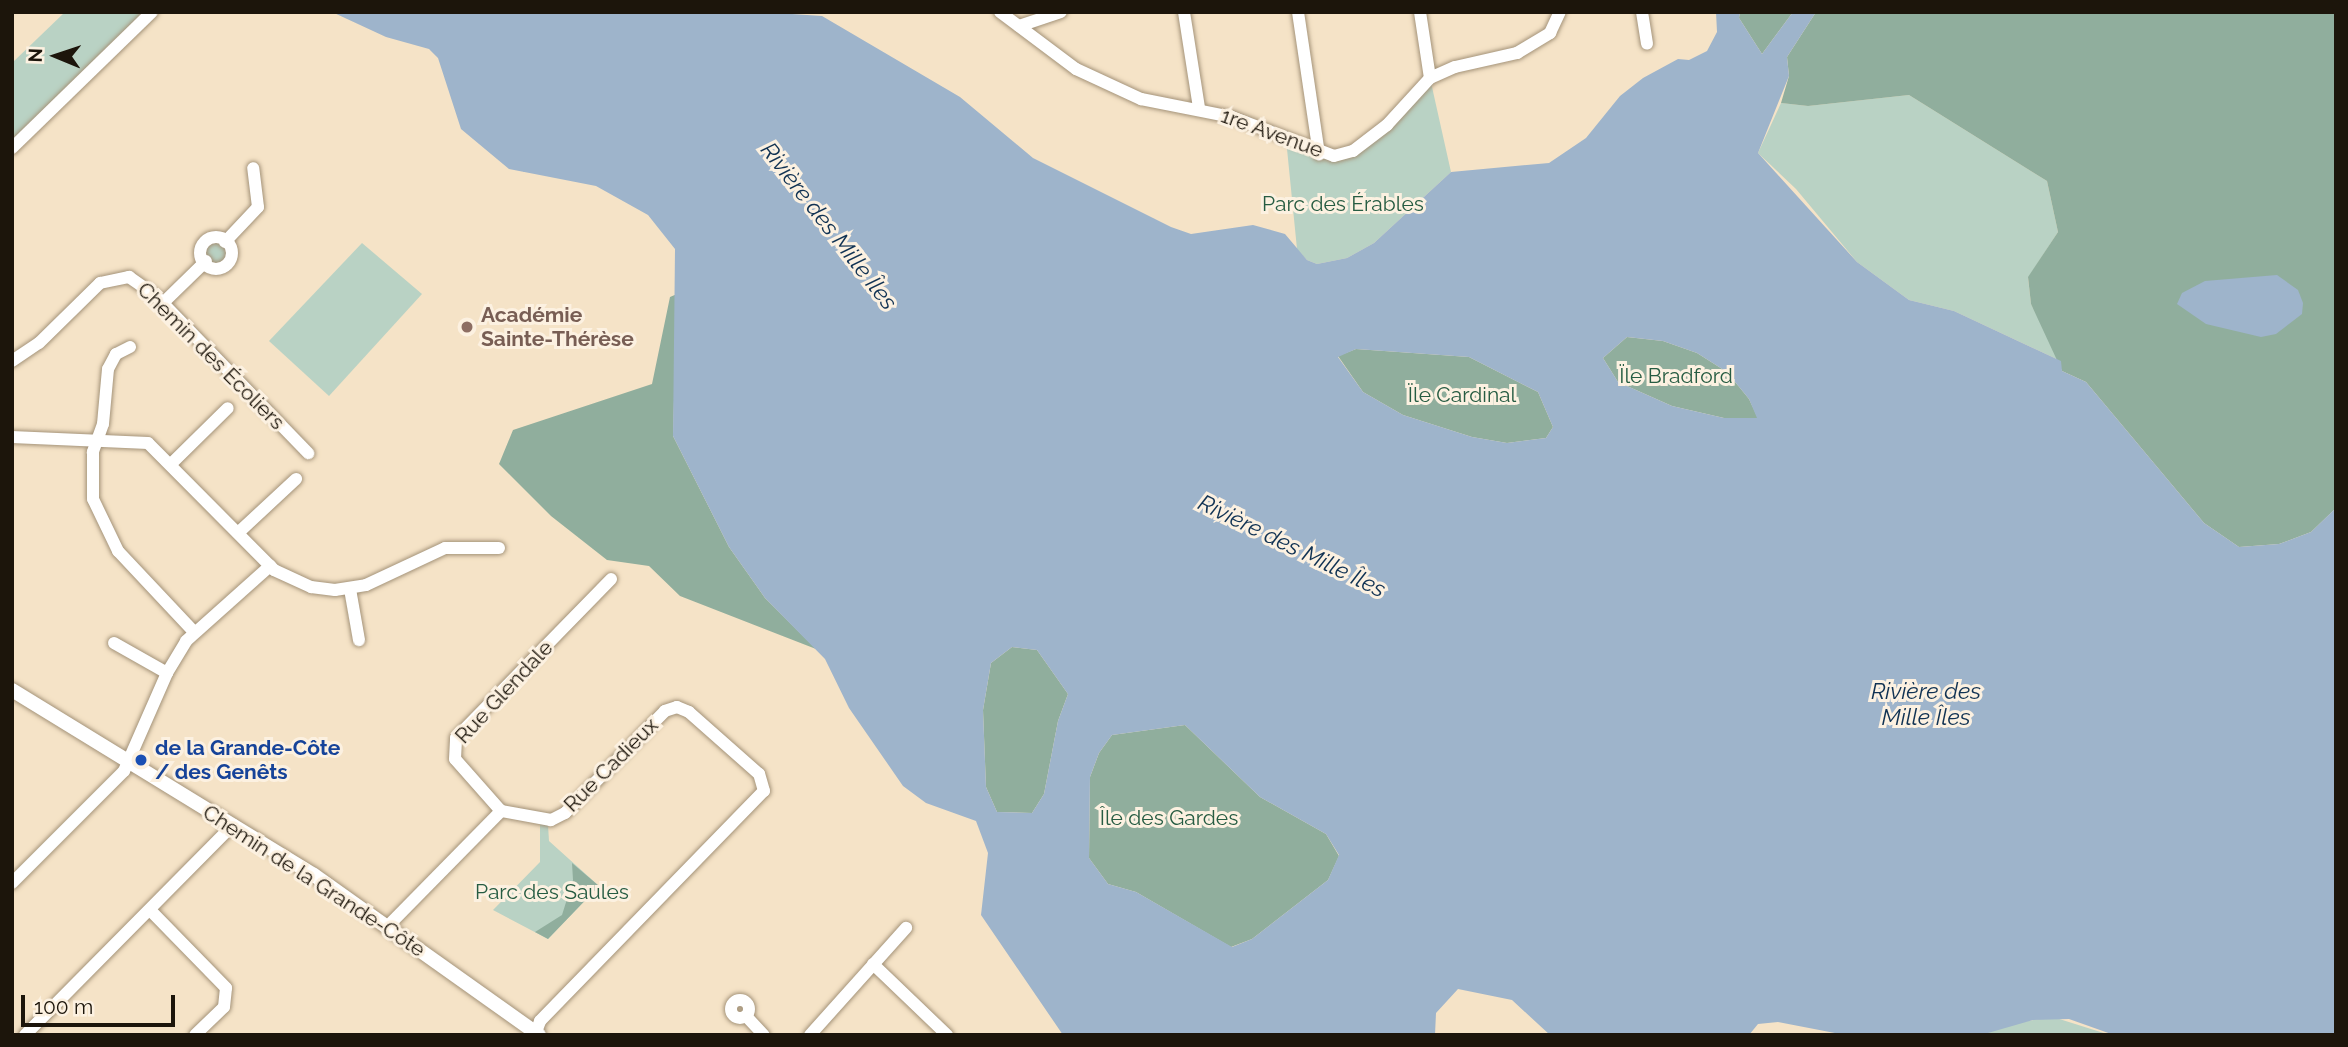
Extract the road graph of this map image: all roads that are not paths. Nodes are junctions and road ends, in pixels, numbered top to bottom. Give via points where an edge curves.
1 (152, 12) edge
2 (1000, 12) edge
3 (1060, 12) edge
4 (1184, 12) edge
5 (1298, 12) edge
6 (1420, 12) edge
7 (1560, 12) edge
8 (1642, 12) edge
9 (1019, 26) junction
10 (1647, 44) dead end
11 (1430, 78) junction
12 (1199, 108) junction
13 (12, 148) edge
14 (1319, 153) junction
15 (253, 168) dead end
16 (225, 242) junction
17 (206, 261) junction
18 (163, 303) junction
19 (130, 348) dead end
20 (12, 360) edge
21 (228, 408) dead end
22 (12, 437) edge
23 (98, 437) junction
24 (308, 453) dead end
25 (172, 463) junction
26 (296, 479) dead end
27 (239, 532) junction
28 (499, 548) dead end
29 (270, 566) junction
30 (611, 579) dead end
31 (350, 589) junction
32 (194, 632) junction
33 (359, 640) dead end
34 (114, 643) dead end
35 (167, 673) junction
36 (12, 690) edge
37 (127, 762) junction
38 (501, 811) junction
39 (233, 825) junction
40 (12, 883) edge
41 (150, 910) junction
42 (387, 927) junction
43 (906, 928) dead end
44 (873, 964) junction
45 (746, 1016) dead end
46 (537, 1034) edge
47 (25, 1035) edge
48 (195, 1035) edge
49 (764, 1035) edge
50 (810, 1035) edge
51 (947, 1035) edge

1 - 13 street
2 - 9 street, 1re Avenue
3 - 9 street
4 - 12 street
5 - 14 street
6 - 11 street
7 - 11 street, 1re Avenue via 1549,33 1517,53 1455,67
8 - 10 street
9 - 12 street, 1re Avenue via 1076,69 1141,99
11 - 14 street, 1re Avenue via 1387,125 1353,151 1334,156
12 - 14 street, 1re Avenue
15 - 16 street via 258,207
16 - 17 street via 214,236 203,240 200,248
16 - 17 street via 232,255 229,266 216,268
17 - 18 street
18 - 20 street, Chemin des Écoliers via 134,279 110,277 31,350
18 - 24 street, Chemin des Écoliers
19 - 23 street via 110,363
21 - 25 street
22 - 23 street
23 - 25 street via 144,441
23 - 32 street via 92,486 101,521 134,571
25 - 27 street
26 - 27 street
27 - 29 street
28 - 31 street via 442,548 377,581
29 - 31 street via 301,585
29 - 32 street
30 - 38 street, Rue Glendale via 454,741 455,758
31 - 33 street
32 - 35 street
34 - 35 street
35 - 37 street
36 - 37 main road, Chemin de la Grande-Côte
37 - 39 main road, Chemin de la Grande-Côte
37 - 40 street via 124,771
38 - 42 street
38 - 46 street, Rue Cadieux via 542,820 558,818 674,707 689,712 759,774 765,785 760,799 540,1021
39 - 41 street
39 - 42 main road, Chemin de la Grande-Côte
41 - 47 street
41 - 48 street via 226,988 224,1007
42 - 46 main road, Chemin de la Grande-Côte
43 - 44 street
44 - 50 street
44 - 51 street
45 - 49 street

